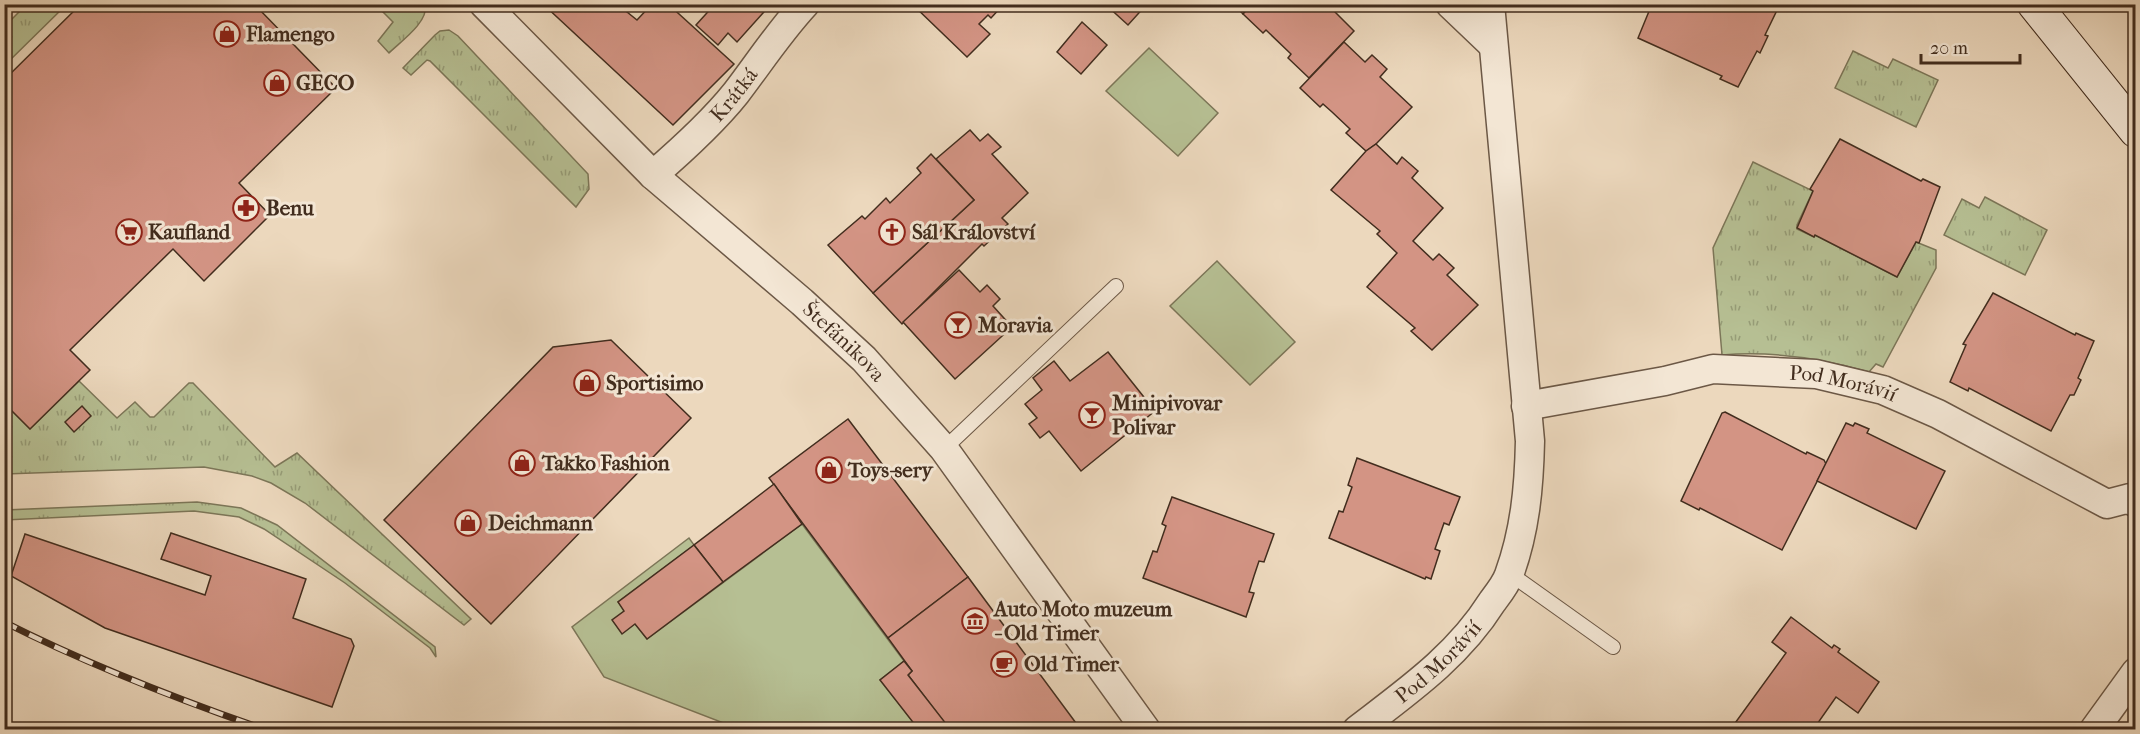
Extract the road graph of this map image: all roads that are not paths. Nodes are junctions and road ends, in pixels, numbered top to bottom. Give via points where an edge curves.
1 (484, 4) edge
2 (805, 4) edge
3 (1450, 4) edge
4 (1490, 4) edge
5 (2034, 4) edge
6 (1493, 45) junction
7 (2136, 131) edge
8 (653, 175) junction
9 (1116, 286) dead end
10 (1526, 406) junction
11 (944, 449) junction
12 (2136, 503) edge
13 (1509, 573) junction
14 (1613, 647) dead end
15 (2136, 672) edge
16 (1146, 729) edge
17 (1358, 729) edge
18 (2094, 729) edge

1 - 8 street, Štefánikova
2 - 8 street, Krátká via 735,94
3 - 6 street
4 - 6 street, Pod Morávií
5 - 7 main road
6 - 10 street, Pod Morávií
8 - 11 street, Štefánikova via 864,359
9 - 11 lane
10 - 12 street, Pod Morávií via 1713,369 1816,374 1883,390 1938,414 2108,504 2130,498
10 - 13 street, Pod Morávií via 1530,441 1528,499 1522,536
11 - 16 street, Štefánikova
13 - 14 lane
13 - 17 street, Pod Morávií via 1460,646 1439,667
15 - 18 street

